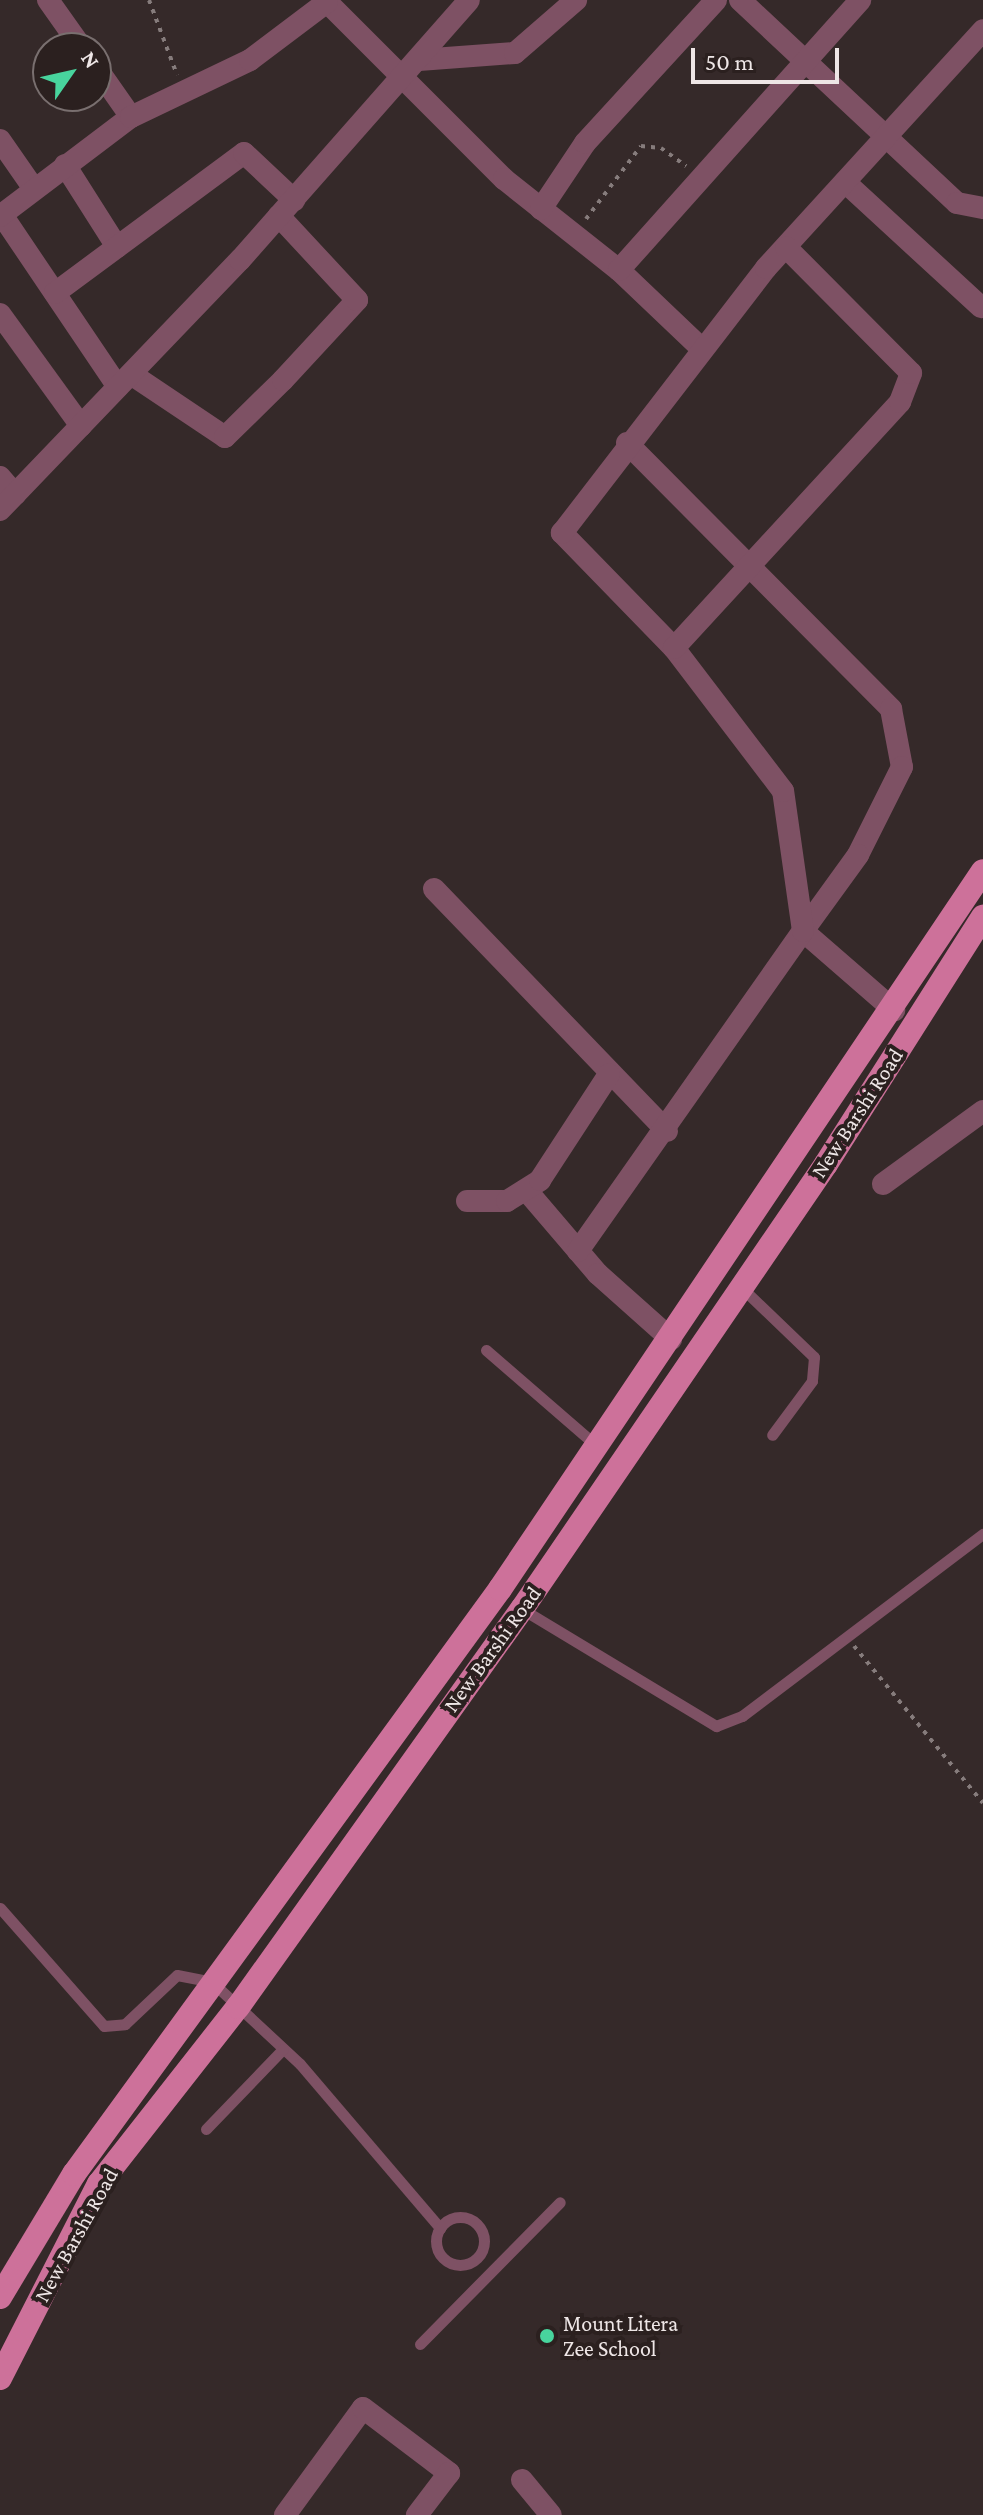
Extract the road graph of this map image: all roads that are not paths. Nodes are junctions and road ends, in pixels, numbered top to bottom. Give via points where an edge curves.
1 (48, 0) edge
2 (576, 0) edge
3 (716, 0) edge
4 (740, 0) edge
5 (860, 0) edge
6 (326, 1) edge
7 (462, 3) edge
8 (983, 30) edge
9 (71, 32) edge
10 (419, 60) junction
11 (807, 61) junction
12 (402, 80) junction
13 (112, 90) edge
14 (131, 117) junction
15 (888, 135) junction
16 (0, 140) edge
17 (65, 165) junction
18 (845, 182) junction
19 (34, 189) junction
20 (287, 208) junction
21 (983, 208) edge
22 (541, 209) junction
23 (1, 216) edge
24 (117, 247) junction
25 (786, 247) junction
26 (619, 270) junction
27 (55, 293) junction
28 (981, 307) dead end
29 (3, 322) edge
30 (702, 349) junction
31 (125, 380) junction
32 (81, 426) junction
33 (627, 443) junction
34 (0, 477) edge
35 (8, 502) edge
36 (746, 570) junction
37 (674, 648) junction
38 (983, 871) edge
39 (434, 889) dead end
40 (983, 917) edge
41 (803, 931) junction
42 (894, 1010) junction
43 (609, 1074) junction
44 (983, 1111) edge
45 (667, 1131) junction
46 (883, 1184) dead end
47 (527, 1191) junction
48 (467, 1201) dead end
49 (578, 1251) junction
50 (740, 1286) junction
51 (671, 1339) junction
52 (486, 1350) dead end
53 (772, 1435) dead end
54 (597, 1446) junction
55 (983, 1534) edge
56 (522, 1609) junction
57 (0, 1908) edge
58 (212, 1982) junction
59 (238, 2007) junction
60 (283, 2049) junction
61 (206, 2129) dead end
62 (560, 2202) dead end
63 (440, 2228) junction
64 (475, 2261) junction
65 (487, 2274) junction
66 (0, 2297) edge
67 (420, 2344) dead end
68 (0, 2378) edge
69 (522, 2480) dead end
70 (285, 2515) edge
71 (417, 2515) edge
72 (551, 2515) edge

1 - 9 street
2 - 10 street via 515,53
3 - 22 street via 585,143
4 - 11 street
5 - 11 street
6 - 12 street
6 - 14 street via 250,60
7 - 10 street
8 - 15 street
10 - 12 street
11 - 15 street
11 - 26 street
12 - 20 street
12 - 22 street
13 - 14 street
14 - 17 street
15 - 18 street
15 - 21 street via 957,203
16 - 19 street
17 - 19 street
17 - 24 street
18 - 25 street
18 - 28 street
19 - 23 street
20 - 24 street via 244,153
20 - 31 street
20 - 31 street via 357,300 283,380 225,437
22 - 26 street
23 - 27 street
24 - 27 street
25 - 30 street
25 - 36 street via 911,373 900,402
26 - 30 street
27 - 31 street
29 - 32 street
30 - 33 street
31 - 32 street
32 - 35 street
33 - 36 street
33 - 37 street via 562,533
34 - 35 street
36 - 37 street
36 - 41 street via 891,709 900,731 902,767 858,855
37 - 41 street via 783,791
38 - 42 main road, New Barshi Road
39 - 43 street
40 - 50 main road, New Barshi Road
41 - 42 street
41 - 45 street
42 - 51 main road, New Barshi Road
43 - 45 street
43 - 47 street
44 - 46 street
45 - 49 street
47 - 48 street via 507,1201
47 - 49 street
49 - 51 street
50 - 53 lane via 814,1357 812,1381
50 - 56 main road, New Barshi Road
51 - 54 main road, New Barshi Road
52 - 54 lane
54 - 58 main road, New Barshi Road
55 - 56 lane via 742,1716 716,1726
56 - 59 main road, New Barshi Road
57 - 58 lane via 104,2026 125,2024 177,1975
58 - 59 lane
58 - 66 main road, New Barshi Road via 74,2174
59 - 60 lane
59 - 68 main road, New Barshi Road via 99,2184
60 - 61 lane
60 - 63 lane
62 - 65 lane
63 - 64 lane via 436,2244 444,2259
63 - 64 lane via 461,2217 477,2223 484,2247
64 - 65 lane
65 - 67 lane
69 - 72 street
70 - 71 street via 363,2408 449,2473

